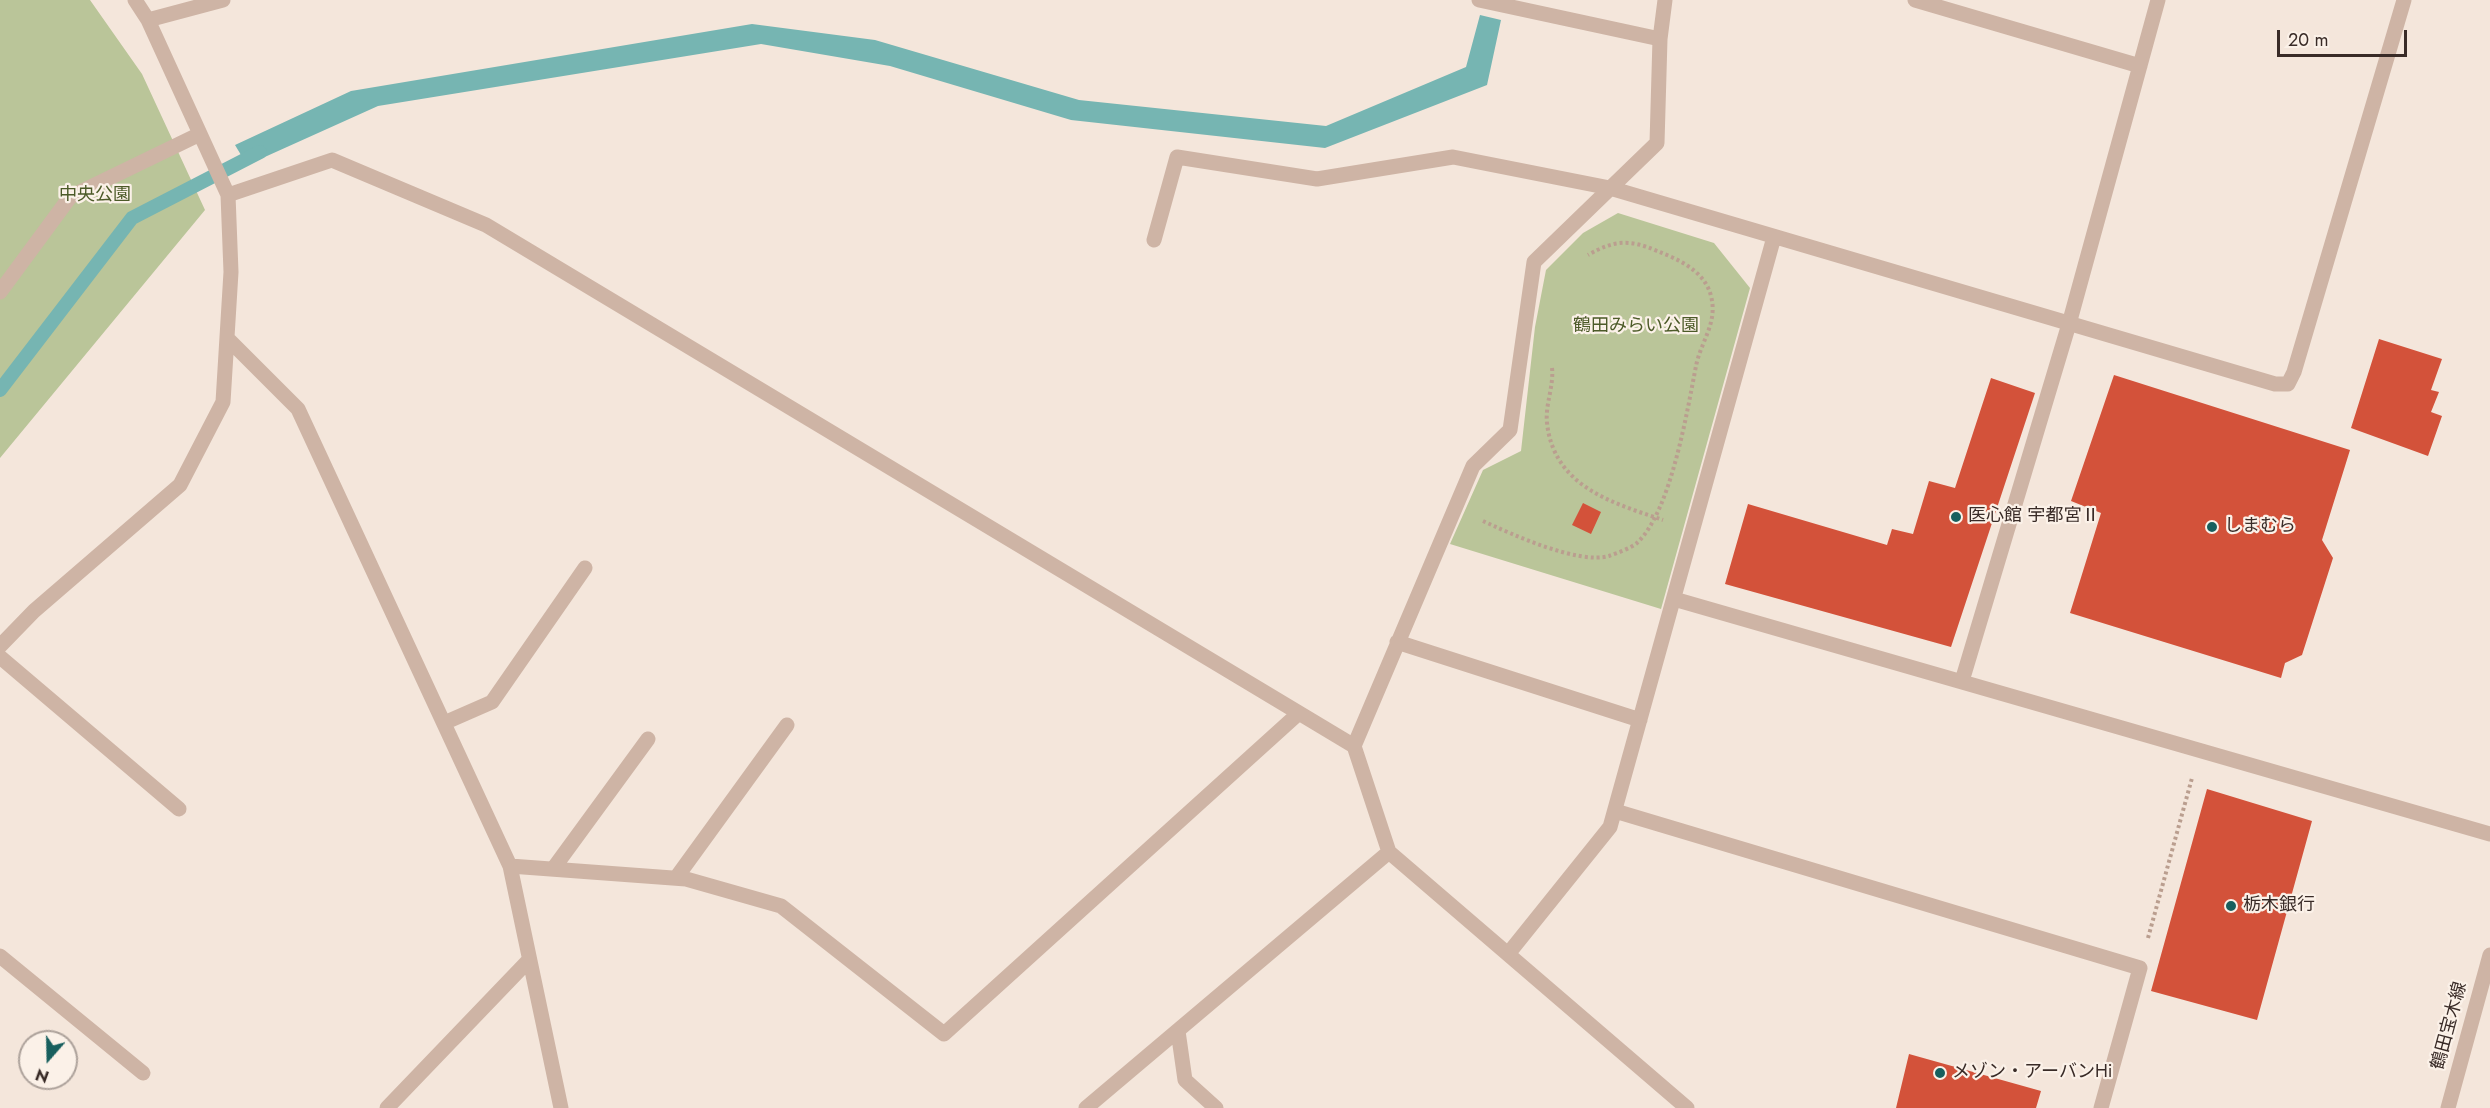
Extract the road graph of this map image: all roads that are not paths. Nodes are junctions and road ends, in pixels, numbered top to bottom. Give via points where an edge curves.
1 (135, 0) edge
2 (223, 0) edge
3 (1479, 0) edge
4 (1665, 0) edge
5 (1915, 0) edge
6 (2158, 0) edge
7 (2404, 0) edge
8 (148, 20) junction
9 (1660, 39) junction
10 (2140, 66) junction
11 (200, 134) junction
12 (1610, 188) junction
13 (228, 195) junction
14 (1774, 237) junction
15 (1154, 240) dead end
16 (0, 292) edge
17 (2069, 324) junction
18 (227, 338) junction
19 (585, 568) dead end
20 (1674, 599) junction
21 (1397, 642) junction
22 (0, 646) edge
23 (0, 657) edge
24 (1962, 681) junction
25 (1299, 713) junction
26 (1640, 720) junction
27 (444, 723) junction
28 (787, 725) dead end
29 (648, 739) dead end
30 (1354, 746) junction
31 (179, 808) dead end
32 (1615, 811) junction
33 (2490, 834) edge
34 (1389, 852) junction
35 (510, 866) junction
36 (553, 869) junction
37 (676, 878) junction
38 (1508, 954) junction
39 (2490, 955) edge
40 (0, 956) edge
41 (530, 960) junction
42 (1178, 1031) junction
43 (143, 1073) dead end
44 (387, 1108) edge
45 (561, 1108) edge
46 (1086, 1108) edge
47 (1216, 1108) edge
48 (1687, 1108) edge
49 (2102, 1108) edge
50 (2448, 1108) edge

1 - 8 street
2 - 8 street
3 - 9 street
4 - 9 street
5 - 10 street
6 - 10 street
7 - 17 street via 2288,384 2274,384
8 - 11 street
9 - 12 street via 1657,143
10 - 17 street
11 - 13 street
11 - 16 street via 70,197
12 - 14 street
12 - 15 street via 1454,157 1317,179 1177,157
12 - 21 street via 1534,262 1510,430 1473,466
13 - 18 street via 231,272
13 - 25 street via 332,160 486,225
14 - 17 street
14 - 20 street
17 - 24 street
18 - 22 street via 223,402 180,485 34,611
18 - 27 street via 298,409
19 - 27 street via 492,702
20 - 24 street
20 - 26 street
21 - 26 street
21 - 30 street
23 - 31 street
24 - 33 street
25 - 30 street
25 - 37 street via 944,1034 782,906
26 - 32 street
27 - 35 street
28 - 37 street
29 - 36 street
30 - 34 street
32 - 38 street via 1610,827
32 - 49 street via 2140,968
34 - 38 street
34 - 42 street
35 - 36 street
35 - 41 street
36 - 37 street
38 - 48 street
39 - 50 street, 鶴田宝木線
40 - 43 street
41 - 44 street
41 - 45 street
42 - 46 street
42 - 47 street via 1185,1080

